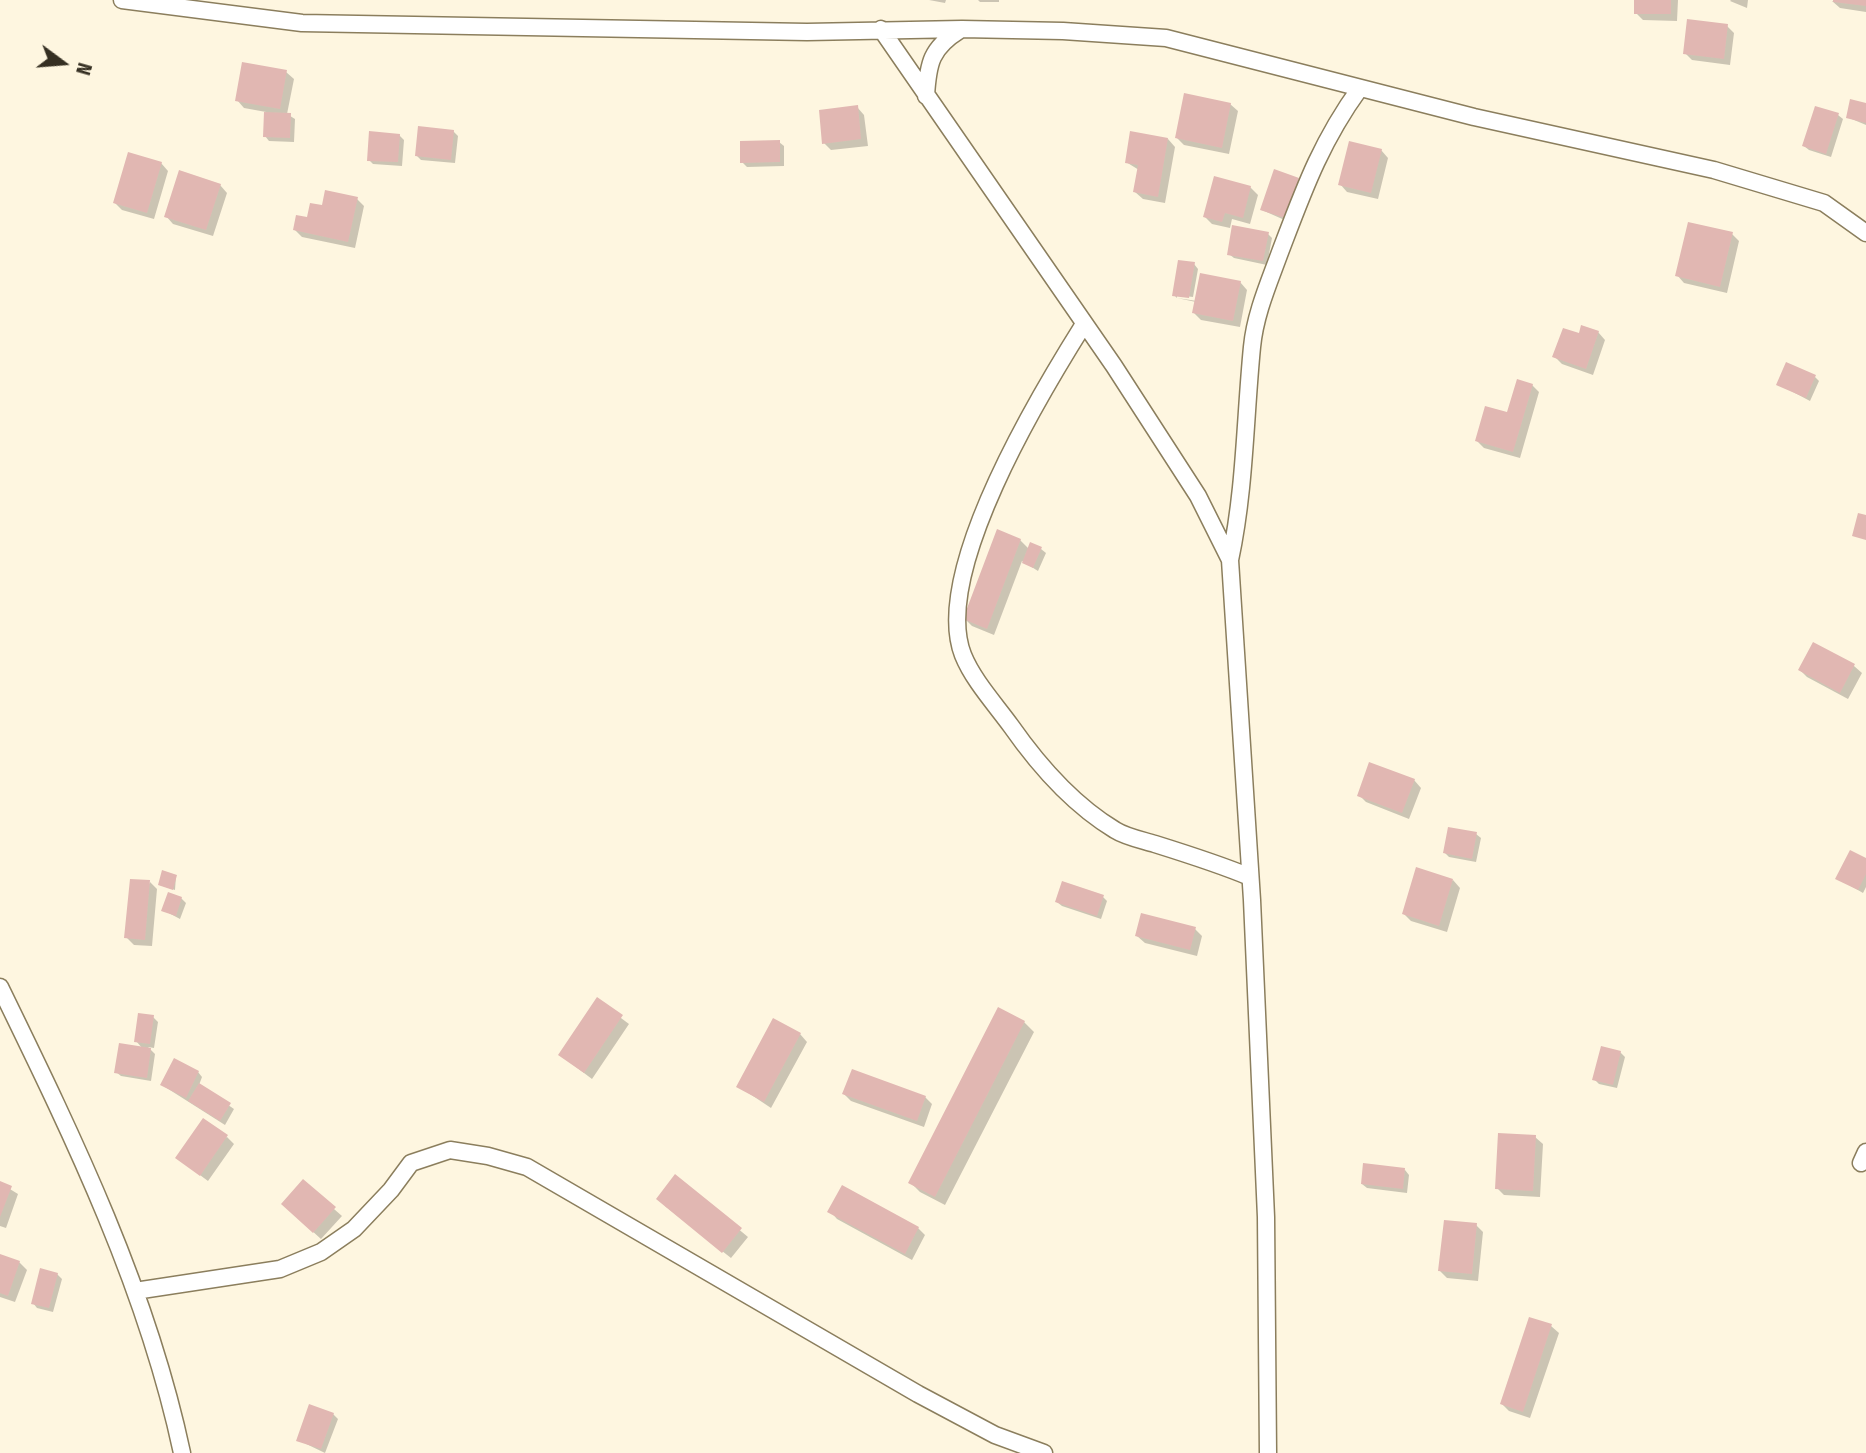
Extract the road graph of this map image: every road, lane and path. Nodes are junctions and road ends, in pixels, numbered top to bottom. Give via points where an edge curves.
1 (122, 0) edge
2 (881, 29) junction
3 (962, 29) junction
4 (1360, 88) junction
5 (926, 96) junction
6 (1866, 233) edge
7 (1084, 324) junction
8 (1230, 559) junction
9 (1250, 877) junction
10 (0, 987) edge
11 (135, 1291) junction
12 (995, 1435) junction
13 (181, 1453) edge
14 (992, 1453) edge
15 (1044, 1453) edge
16 (1268, 1453) edge

1 - 2 street via 302,23 807,32
2 - 3 street
2 - 5 street
3 - 4 street via 1166,38
3 - 5 street via 940,42 927,74
4 - 6 street via 1714,170 1824,203
4 - 8 street via 1332,126 1307,180 1261,305 1252,345 1240,515
5 - 7 street
7 - 8 street via 1198,496
7 - 9 street via 985,503 963,576 957,615 963,655 1035,760 1073,800 1117,831
8 - 9 street
9 - 16 street via 1266,1217
10 - 11 street via 71,1132
11 - 12 street via 280,1269 321,1252 354,1229 411,1163 450,1150 488,1156 527,1167
11 - 13 street via 170,1396
12 - 14 street
12 - 15 street

